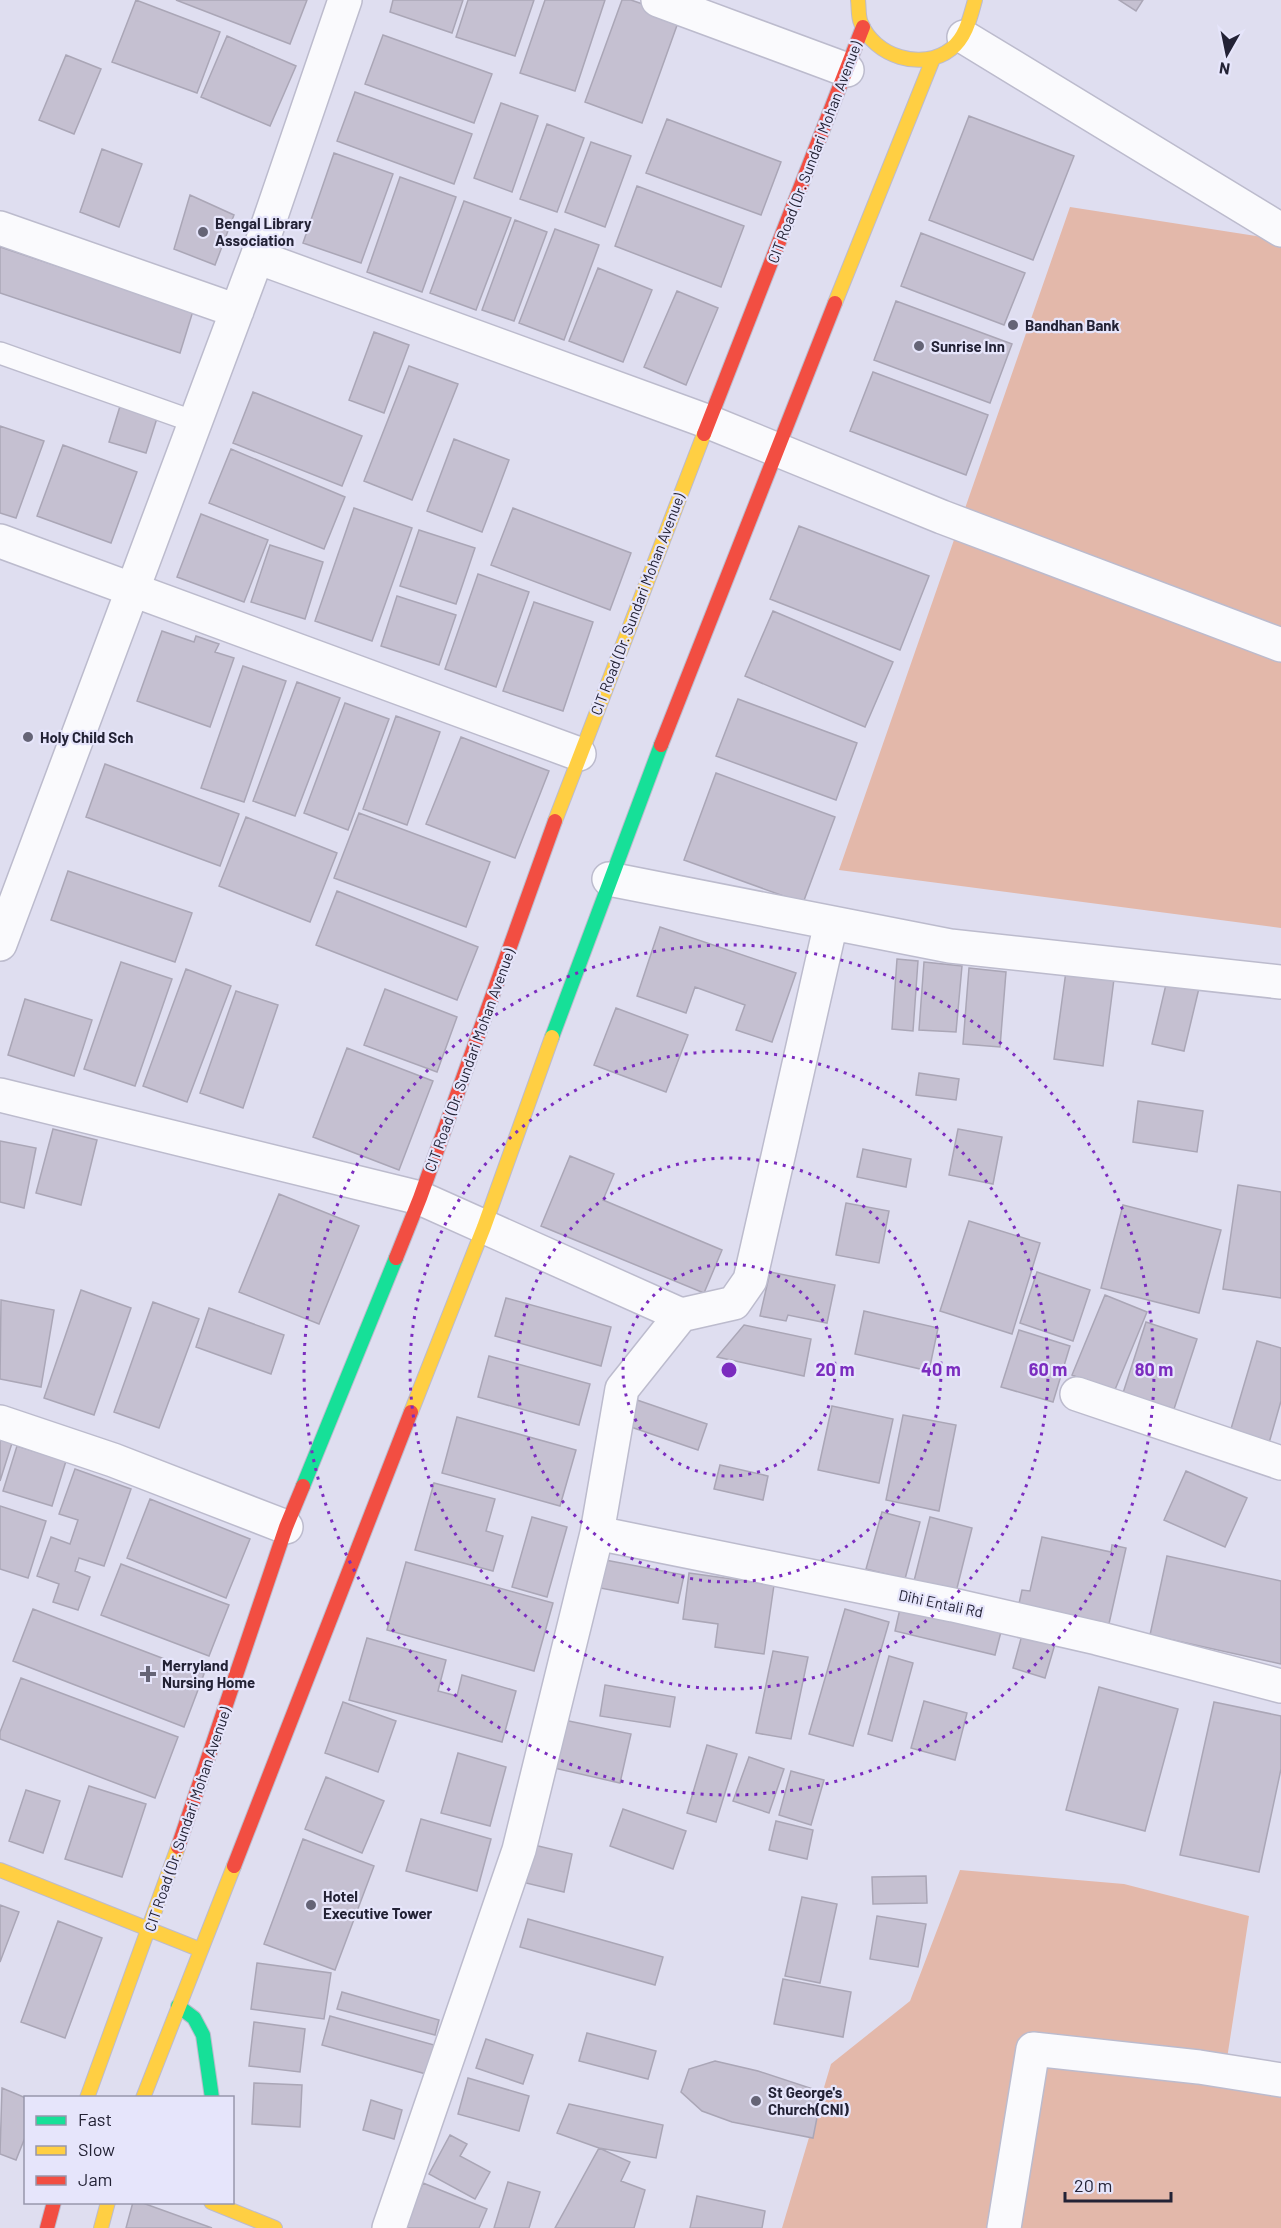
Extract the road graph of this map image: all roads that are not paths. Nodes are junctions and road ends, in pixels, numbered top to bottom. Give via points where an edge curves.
1 (345, 0) edge
2 (658, 0) edge
3 (858, 0) edge
4 (975, 0) edge
5 (863, 27) junction
6 (964, 38) junction
7 (933, 59) junction
8 (847, 70) junction
9 (0, 228) edge
10 (1281, 230) edge
11 (257, 257) junction
12 (237, 310) junction
13 (0, 353) edge
14 (195, 422) junction
15 (709, 422) junction
16 (776, 448) junction
17 (0, 541) edge
18 (132, 589) junction
19 (1281, 645) edge
20 (579, 753) junction
21 (609, 879) junction
22 (831, 923) junction
23 (0, 944) edge
24 (1281, 982) edge
25 (0, 1095) edge
26 (420, 1198) junction
27 (484, 1227) junction
28 (681, 1315) junction
29 (1077, 1394) dead end
30 (0, 1422) edge
31 (1281, 1463) edge
32 (286, 1527) junction
33 (597, 1533) junction
34 (1281, 1686) edge
35 (0, 1870) edge
36 (150, 1930) junction
37 (201, 1950) junction
38 (178, 2006) junction
39 (1281, 2080) edge
40 (87, 2096) edge
41 (143, 2096) edge
42 (212, 2096) edge
43 (53, 2204) edge
44 (107, 2204) edge
45 (229, 2206) edge
46 (47, 2228) edge
47 (101, 2228) edge
48 (275, 2228) edge
49 (389, 2228) edge
50 (1004, 2228) edge

1 - 11 street
2 - 8 street
3 - 5 main road
4 - 6 main road via 973,20
5 - 7 main road via 875,44 892,56 914,62
5 - 8 main road, CIT Road (Dr. Sundari Mohan Avenue)
6 - 7 main road
6 - 10 street
7 - 16 main road
8 - 15 main road, CIT Road (Dr. Sundari Mohan Avenue)
9 - 12 street
11 - 12 street
11 - 15 street
12 - 14 street
13 - 14 lane
14 - 18 street
15 - 16 street
15 - 20 main road, CIT Road (Dr. Sundari Mohan Avenue)
16 - 19 street via 942,517
16 - 21 main road
17 - 18 street
18 - 20 street
18 - 23 street
20 - 26 main road, CIT Road (Dr. Sundari Mohan Avenue)
21 - 22 street
21 - 27 main road
22 - 24 street via 950,946
22 - 28 street via 750,1280 734,1303
25 - 26 street
26 - 27 street
26 - 32 main road, CIT Road (Dr. Sundari Mohan Avenue)
27 - 28 street
27 - 37 main road
28 - 33 street via 622,1389
29 - 31 street
30 - 32 street
32 - 36 main road, CIT Road (Dr. Sundari Mohan Avenue)
33 - 34 street, Dihi Entali Rd via 952,1605
33 - 49 street via 519,1850
35 - 36 main road
36 - 37 main road
36 - 40 main road, CIT Road (Dr. Sundari Mohan Avenue)
37 - 38 main road
38 - 41 main road
38 - 42 main road via 194,2018 203,2035
39 - 50 street via 1033,2049
43 - 46 main road
44 - 47 main road
45 - 48 main road

